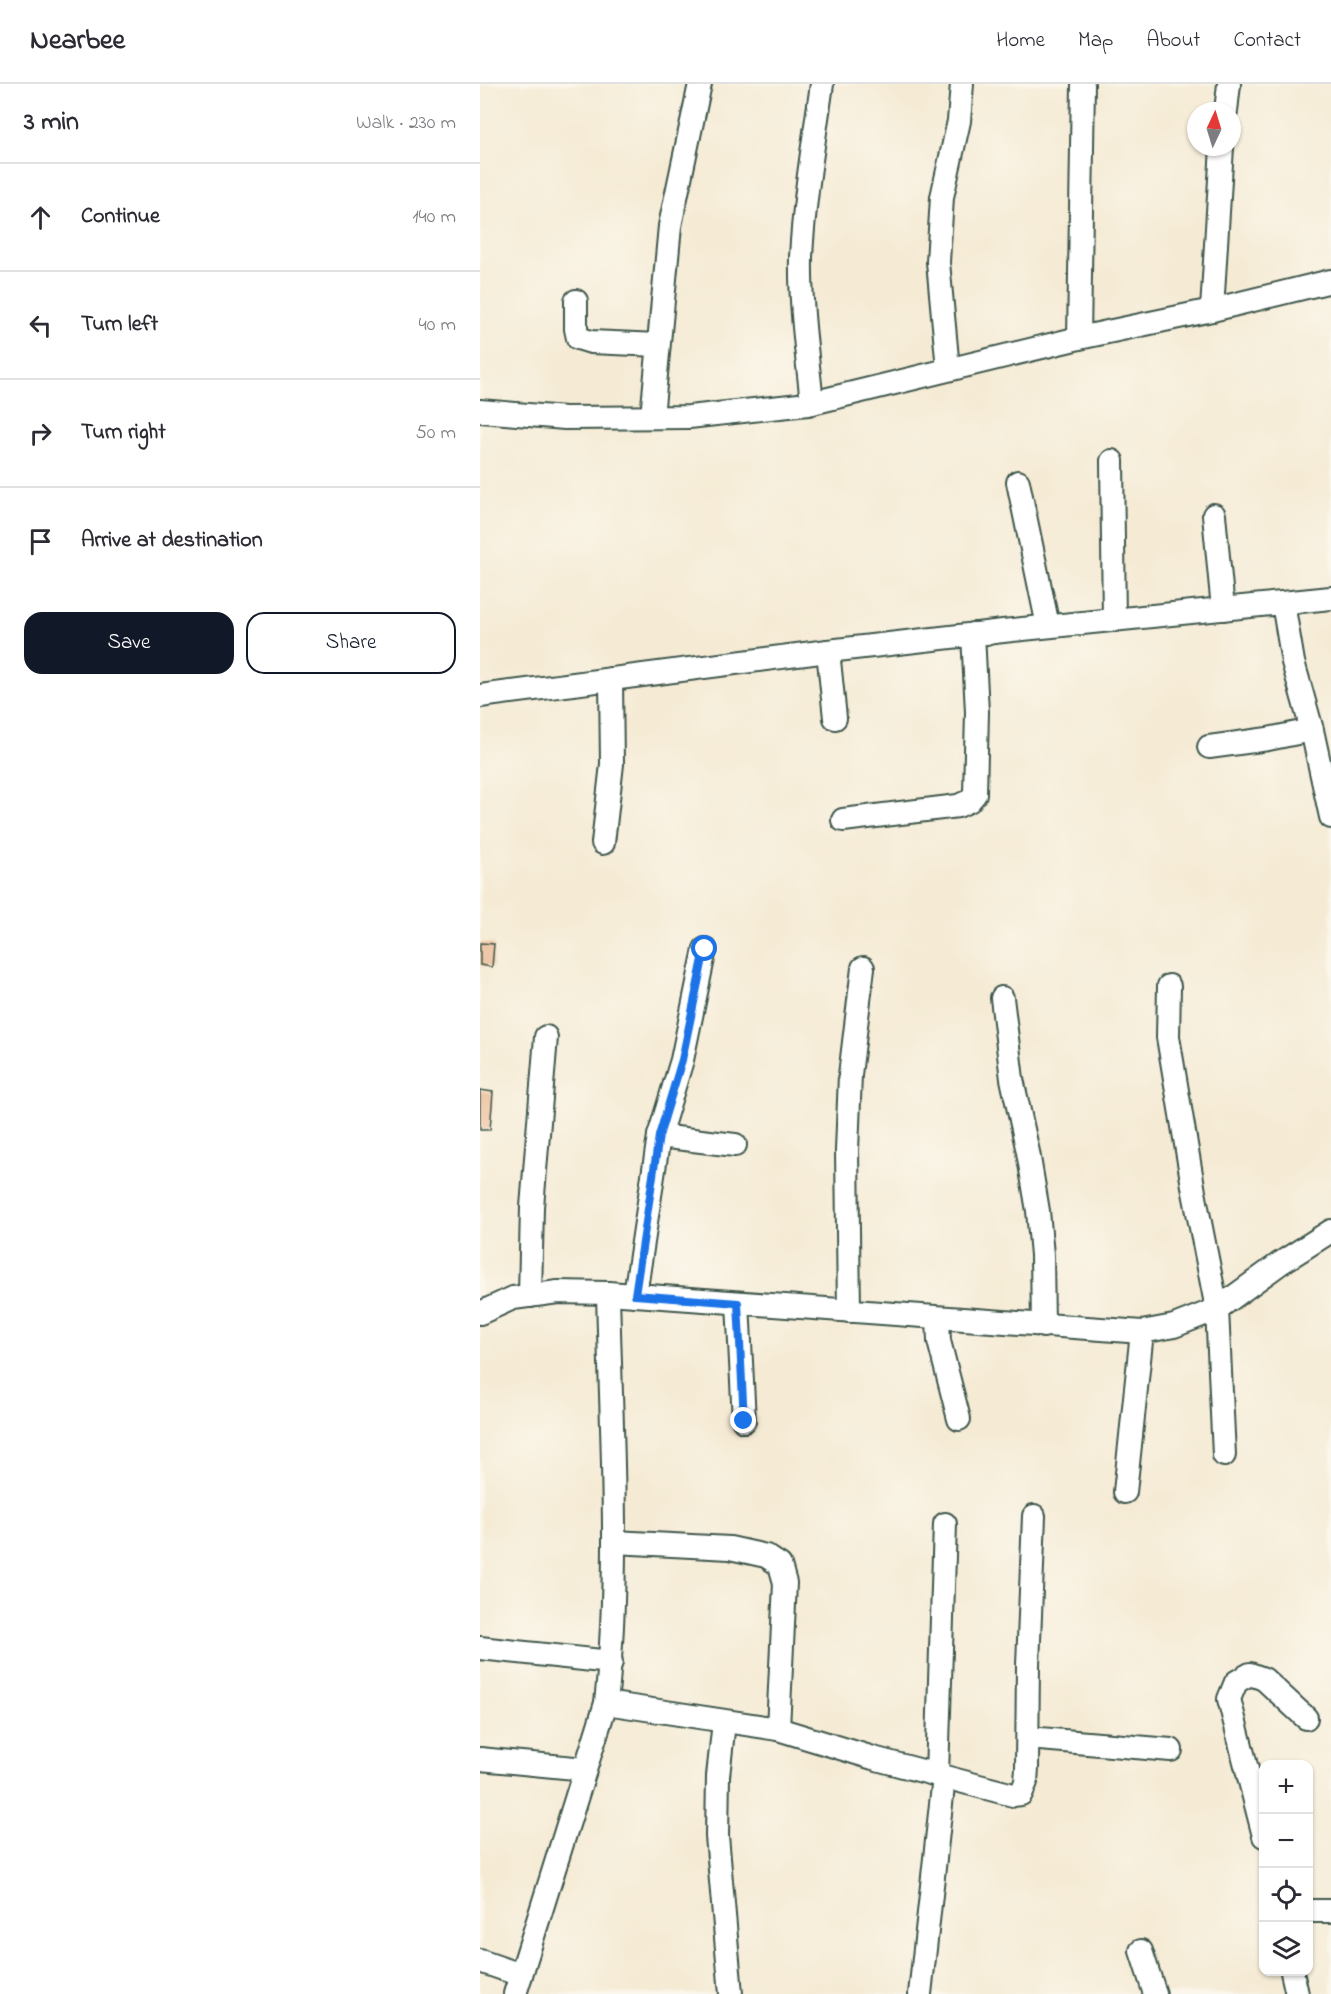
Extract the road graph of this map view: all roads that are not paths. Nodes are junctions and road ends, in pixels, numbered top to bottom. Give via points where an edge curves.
1 (700, 84) edge
2 (822, 84) edge
3 (963, 84) edge
4 (1083, 84) edge
5 (1229, 84) edge
6 (1227, 102) edge
7 (1221, 156) edge
8 (1331, 281) edge
9 (576, 302) dead end
10 (1212, 310) junction
11 (1079, 338) junction
12 (658, 345) junction
13 (948, 369) junction
14 (812, 402) junction
15 (480, 411) edge
16 (652, 417) junction
17 (1112, 461) dead end
18 (1018, 482) dead end
19 (1214, 515) dead end
20 (1331, 598) edge
21 (1283, 603) junction
22 (1222, 609) junction
23 (1114, 620) junction
24 (1048, 626) junction
25 (974, 634) junction
26 (828, 651) junction
27 (611, 679) junction
28 (480, 696) edge
29 (835, 718) dead end
30 (1312, 730) junction
31 (1209, 747) dead end
32 (1331, 817) edge
33 (843, 820) dead end
34 (603, 843) dead end
35 (705, 949) dead end
36 (863, 968) dead end
37 (1169, 987) dead end
38 (1002, 998) dead end
39 (546, 1037) dead end
40 (659, 1136) junction
41 (735, 1145) dead end
42 (1331, 1231) edge
43 (608, 1293) junction
44 (635, 1295) junction
45 (530, 1296) junction
46 (738, 1303) junction
47 (1217, 1309) junction
48 (849, 1311) junction
49 (480, 1314) edge
50 (938, 1318) junction
51 (1043, 1326) junction
52 (1142, 1332) junction
53 (959, 1419) dead end
54 (744, 1421) dead end
55 (1224, 1455) dead end
56 (1125, 1492) dead end
57 (1034, 1516) dead end
58 (945, 1524) dead end
59 (614, 1542) junction
60 (480, 1648) edge
61 (611, 1662) junction
62 (606, 1703) junction
63 (1306, 1718) dead end
64 (724, 1722) junction
65 (777, 1729) junction
66 (1028, 1738) junction
67 (1171, 1750) dead end
68 (480, 1759) edge
69 (585, 1769) junction
70 (940, 1776) junction
71 (1259, 1820) edge
72 (1313, 1911) edge
73 (1331, 1911) edge
74 (1141, 1951) dead end
75 (480, 1960) edge
76 (1293, 1976) edge
77 (518, 1984) edge
78 (731, 1994) edge
79 (920, 1994) edge
80 (1155, 1994) edge
81 (1297, 1994) edge

1 - 12 street via 670,226
2 - 14 street via 801,257
3 - 13 street via 942,197 938,262
4 - 11 street
5 - 6 street
7 - 10 street
8 - 10 street
9 - 12 street via 578,338
10 - 11 street
11 - 13 street
12 - 16 street
13 - 14 street
14 - 16 street via 689,417
15 - 16 street via 565,418
17 - 23 street
18 - 24 street
19 - 22 street
20 - 21 street
21 - 22 street
21 - 30 street via 1293,662
22 - 23 street
23 - 24 street
24 - 25 street
25 - 26 street
25 - 33 street via 975,794 958,806
26 - 27 street
26 - 29 street
27 - 28 street
27 - 34 street via 612,764
30 - 31 street
30 - 32 street
35 - 40 street via 682,1060
36 - 48 street via 849,1085
37 - 47 street via 1168,1037
38 - 51 street via 1012,1079 1038,1211
39 - 45 street via 532,1207
40 - 41 street
40 - 44 street
42 - 47 street
43 - 44 street
43 - 45 street
43 - 59 street
44 - 46 street
45 - 49 street via 513,1298
46 - 48 street
46 - 54 street
47 - 52 street via 1174,1326
47 - 55 street
48 - 50 street
50 - 51 street
50 - 53 street via 941,1350
51 - 52 street
52 - 56 street
57 - 66 street
58 - 70 street
59 - 61 street
59 - 65 street via 730,1548 766,1556 780,1564 785,1583
60 - 61 street
61 - 62 street
62 - 64 street
62 - 69 street
63 - 71 street via 1264,1679 1250,1674 1236,1682 1229,1699
64 - 65 street
64 - 78 street via 717,1836
65 - 70 street
66 - 67 street
66 - 70 street via 1026,1782 1021,1794
68 - 69 street
69 - 77 street
70 - 79 street
72 - 73 street
74 - 80 street
75 - 77 street
76 - 81 street

